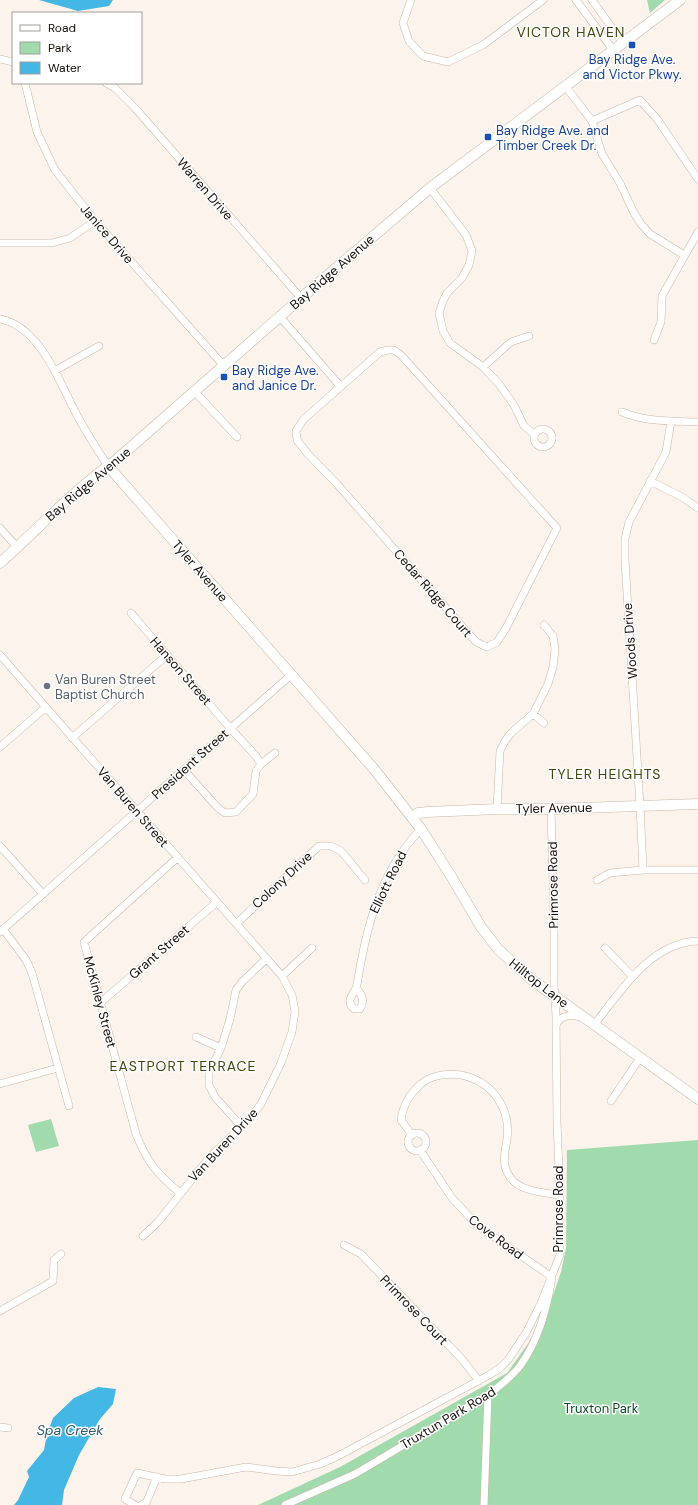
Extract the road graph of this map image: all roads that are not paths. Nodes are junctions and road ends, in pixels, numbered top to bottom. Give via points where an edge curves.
1 (543, 0) edge
2 (576, 0) edge
3 (592, 0) edge
4 (680, 0) edge
5 (410, 3) edge
6 (623, 43) junction
7 (613, 50) junction
8 (0, 58) edge
9 (12, 62) edge
10 (25, 84) edge
11 (108, 84) edge
12 (566, 86) junction
13 (592, 121) junction
14 (698, 179) edge
15 (430, 188) junction
16 (95, 221) junction
17 (698, 232) edge
18 (0, 243) edge
19 (684, 255) junction
20 (301, 298) junction
21 (280, 318) junction
22 (0, 319) edge
23 (529, 336) dead end
24 (654, 340) dead end
25 (99, 346) dead end
26 (224, 366) junction
27 (483, 367) junction
28 (56, 370) junction
29 (341, 387) junction
30 (195, 392) junction
31 (622, 412) dead end
32 (671, 421) junction
33 (698, 422) edge
34 (534, 434) dead end
35 (237, 437) dead end
36 (108, 466) junction
37 (650, 480) junction
38 (698, 508) edge
39 (0, 528) edge
40 (17, 547) junction
41 (0, 563) edge
42 (131, 613) dead end
43 (544, 625) dead end
44 (0, 655) edge
45 (167, 655) junction
46 (291, 675) junction
47 (45, 708) junction
48 (533, 714) junction
49 (544, 723) dead end
50 (230, 728) junction
51 (72, 738) junction
52 (0, 747) edge
53 (275, 753) dead end
54 (261, 764) junction
55 (184, 770) junction
56 (698, 804) edge
57 (640, 806) junction
58 (498, 809) junction
59 (551, 809) junction
60 (137, 811) junction
61 (413, 818) junction
62 (421, 829) junction
63 (0, 846) edge
64 (177, 858) junction
65 (642, 870) junction
66 (698, 870) edge
67 (365, 880) dead end
68 (597, 880) dead end
69 (43, 894) junction
70 (217, 902) junction
71 (236, 923) junction
72 (1, 930) edge
73 (698, 941) edge
74 (312, 948) dead end
75 (605, 948) dead end
76 (266, 959) junction
77 (282, 976) junction
78 (632, 976) junction
79 (356, 988) dead end
80 (555, 997) junction
81 (100, 1003) junction
82 (583, 1017) junction
83 (556, 1025) junction
84 (594, 1025) junction
85 (196, 1037) dead end
86 (221, 1048) junction
87 (640, 1058) junction
88 (58, 1068) junction
89 (0, 1084) edge
90 (698, 1099) edge
91 (611, 1101) dead end
92 (69, 1106) dead end
93 (241, 1126) junction
94 (412, 1135) junction
95 (420, 1150) junction
96 (180, 1193) junction
97 (560, 1195) junction
98 (144, 1236) dead end
99 (344, 1245) dead end
100 (61, 1254) dead end
101 (552, 1277) junction
102 (0, 1311) edge
103 (479, 1381) junction
104 (488, 1395) junction
105 (0, 1427) edge
106 (8, 1428) dead end
107 (158, 1477) junction
108 (136, 1505) edge
109 (141, 1505) edge
110 (285, 1505) edge
111 (484, 1505) edge

1 - 5 street via 483,45 448,62 423,56 409,41 403,22
2 - 7 street
3 - 6 street
4 - 6 street, Bay Ridge Avenue
6 - 7 street, Bay Ridge Avenue
7 - 12 street, Bay Ridge Avenue
8 - 9 street
10 - 16 street, Janice Drive via 38,132 55,170
11 - 20 street, Warren Drive via 135,108
12 - 13 street
12 - 15 street, Bay Ridge Avenue
13 - 14 street via 640,100 657,119
13 - 19 street via 602,154 641,224 650,234
15 - 20 street, Bay Ridge Avenue
15 - 27 street via 466,235 472,251 469,265 462,278 443,301 439,313 443,332 450,343
16 - 18 street via 70,238 52,243
16 - 26 street, Janice Drive
17 - 19 street
19 - 24 street via 662,296 660,322
20 - 21 street, Bay Ridge Avenue
21 - 26 street, Bay Ridge Avenue
21 - 29 street
22 - 28 street, Tyler Avenue via 24,330 41,348
23 - 27 street via 511,342
25 - 28 street
26 - 30 street, Bay Ridge Avenue
27 - 34 street via 499,384 524,426
28 - 36 street, Tyler Avenue via 79,419
29 - 29 street, Cedar Ridge Court via 304,418 296,432 297,440 476,642 488,647 497,642 557,528 394,350 380,352
30 - 35 street
30 - 36 street, Bay Ridge Avenue
31 - 32 street via 634,417
32 - 33 street
32 - 37 street, Woods Drive via 666,452
36 - 40 street, Bay Ridge Avenue
36 - 46 street, Tyler Avenue
37 - 38 street
37 - 57 street, Woods Drive via 629,522 625,539
39 - 40 street
40 - 41 street, Bay Ridge Avenue
42 - 45 street, Hanson Street
43 - 48 street via 553,636 553,667 548,684
44 - 47 street, Van Buren Street
45 - 50 street, Hanson Street
45 - 51 street
46 - 50 street, President Street
46 - 61 street, Tyler Avenue via 374,769
47 - 51 street, Van Buren Street
47 - 52 street
48 - 49 street
48 - 58 street via 511,734 500,751
50 - 54 street, Hanson Street
50 - 55 street, President Street
51 - 60 street, Van Buren Street
53 - 54 street
54 - 55 street via 256,770 253,794 236,812 225,813
55 - 60 street, President Street
56 - 57 street, Tyler Avenue
57 - 59 street, Tyler Avenue
57 - 65 street, Woods Drive
58 - 59 street, Tyler Avenue
58 - 61 street, Tyler Avenue via 418,813
59 - 80 street, Primrose Road
60 - 64 street, Van Buren Street
60 - 69 street, President Street
61 - 62 street, Tyler Avenue
62 - 79 street, Elliott Road via 402,851 374,906
62 - 80 street, Hilltop Lane via 494,944 517,968
63 - 69 street
64 - 70 street, Van Buren Street
64 - 81 street, McKinley Street via 84,942
65 - 66 street
65 - 68 street via 610,873
67 - 71 street, Colony Drive via 341,851 331,846 319,846
69 - 72 street, President Street
70 - 71 street, Van Buren Street
70 - 81 street, Grant Street
71 - 76 street, Van Buren Street
72 - 88 street via 26,960 32,973
73 - 78 street via 671,947
74 - 77 street
75 - 78 street
76 - 77 street, Van Buren Drive
76 - 86 street via 236,990
77 - 93 street, Van Buren Drive via 292,995 295,1011 292,1032 281,1063 261,1104
78 - 84 street
80 - 82 street, Hilltop Lane
80 - 83 street, Primrose Road
81 - 96 street, McKinley Street via 144,1153 160,1176
82 - 83 street via 568,1015
82 - 84 street, Hilltop Lane
83 - 97 street, Primrose Road via 556,1115
84 - 87 street, Hilltop Lane
85 - 86 street
86 - 93 street via 209,1072 208,1085 214,1097
87 - 90 street, Hilltop Lane
87 - 91 street
88 - 89 street
88 - 92 street
93 - 96 street, Van Buren Drive via 209,1158
94 - 95 street via 408,1139 410,1148 414,1151
94 - 95 street via 418,1134 424,1139 425,1144
94 - 97 street via 401,1120 404,1105 416,1088 428,1079 438,1076 458,1075 473,1079 494,1093 506,1114 508,1125 504,1156 505,1168 510,1179 536,1192
95 - 101 street, Cove Road via 452,1198 478,1226
96 - 98 street, Van Buren Drive
97 - 101 street, Primrose Road via 560,1255
99 - 103 street, Primrose Court via 361,1254 461,1358
100 - 102 street via 54,1260 54,1281
101 - 103 street, Primrose Road via 515,1351 500,1368
101 - 104 street, Truxtun Park Road via 540,1329 529,1351 513,1374
103 - 107 street, Primrose Road via 338,1456 305,1469 292,1472 246,1467 182,1478
104 - 110 street, Truxtun Park Road via 354,1474
104 - 111 street
105 - 106 street
107 - 108 street, Primrose Road via 137,1473 125,1499
107 - 109 street via 146,1503

